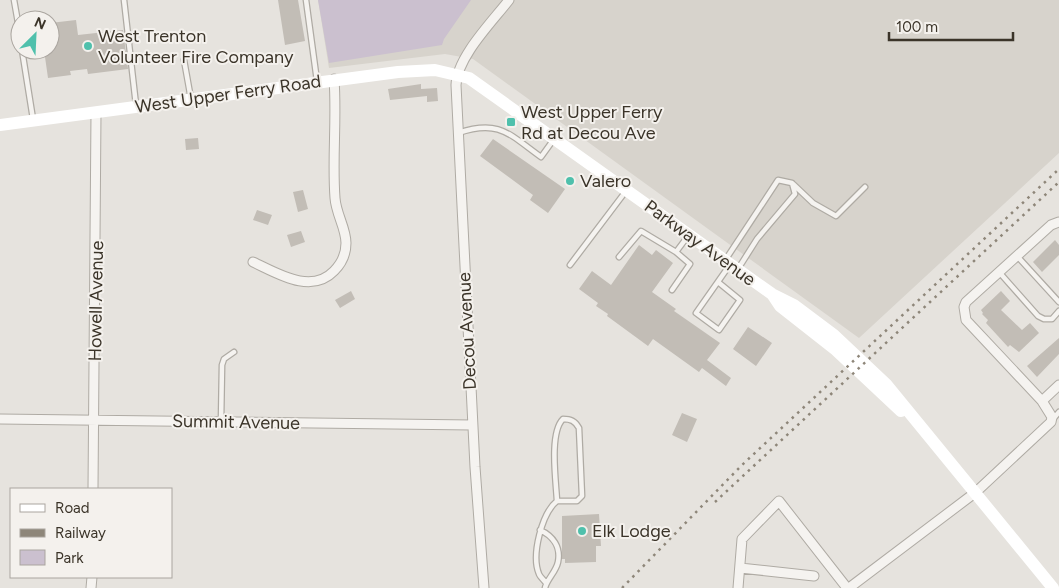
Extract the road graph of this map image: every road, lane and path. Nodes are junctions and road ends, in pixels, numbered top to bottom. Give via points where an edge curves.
1 (124, 0) edge
2 (306, 0) edge
3 (509, 0) edge
4 (24, 60) edge
5 (184, 60) dead end
6 (456, 73) junction
7 (334, 79) junction
8 (317, 81) junction
9 (191, 100) junction
10 (136, 106) junction
11 (96, 113) junction
12 (33, 121) junction
13 (0, 125) edge
14 (457, 133) junction
15 (555, 138) junction
16 (792, 183) junction
17 (865, 187) dead end
18 (626, 190) junction
19 (1059, 222) edge
20 (689, 235) junction
21 (676, 252) junction
22 (1017, 256) junction
23 (620, 257) dead end
24 (253, 262) dead end
25 (570, 265) dead end
26 (730, 265) junction
27 (999, 272) junction
28 (718, 282) junction
29 (672, 290) dead end
30 (1059, 302) edge
31 (1059, 311) edge
32 (234, 352) dead end
33 (1059, 385) edge
34 (1042, 402) junction
35 (1059, 412) edge
36 (0, 418) edge
37 (94, 420) junction
38 (1052, 420) junction
39 (220, 422) junction
40 (472, 426) junction
41 (93, 488) edge
42 (976, 492) junction
43 (557, 501) junction
44 (540, 530) junction
45 (740, 568) junction
46 (814, 576) dead end
47 (546, 586) edge
48 (484, 588) edge
49 (738, 588) edge
50 (848, 588) edge
51 (1053, 588) edge

1 - 10 lane
2 - 8 lane
3 - 6 street
4 - 12 lane
5 - 9 lane
6 - 7 main road, West Upper Ferry Road via 435,70
6 - 14 street, Decou Avenue
6 - 15 main road, Parkway Avenue via 481,84
7 - 8 main road, West Upper Ferry Road
7 - 24 street via 335,198 346,242 343,259 332,273 307,282
8 - 9 main road, West Upper Ferry Road
9 - 10 main road, West Upper Ferry Road
10 - 11 main road, West Upper Ferry Road
11 - 12 main road, West Upper Ferry Road
11 - 37 street, Howell Avenue
12 - 13 main road, West Upper Ferry Road
14 - 15 lane via 479,126 495,128 541,157
14 - 40 street, Decou Avenue
15 - 18 main road, Parkway Avenue
16 - 17 lane via 814,203 836,216
16 - 26 lane via 795,194
16 - 26 lane via 778,180
18 - 20 main road, Parkway Avenue
18 - 25 lane
19 - 22 street via 1051,225
20 - 21 lane
20 - 26 main road, Parkway Avenue
21 - 23 lane via 642,231
21 - 29 lane via 690,264
22 - 27 street
22 - 30 lane
26 - 28 lane
26 - 42 main road, Parkway Avenue via 794,305 854,353 896,394
27 - 31 lane via 1038,316 1052,319
27 - 34 street via 966,302 966,320
28 - 28 lane via 696,313 719,330 740,300
32 - 39 lane via 224,359 222,365
33 - 34 street
34 - 38 street
35 - 38 lane
36 - 37 street, Summit Avenue
37 - 39 street, Summit Avenue
37 - 41 street, Howell Avenue
38 - 42 street
39 - 40 street, Summit Avenue
40 - 48 street, Decou Avenue
42 - 50 street
42 - 51 main road, Parkway Avenue
43 - 43 lane via 555,436 558,423 569,419 579,428 582,496 578,501
43 - 44 lane via 549,507
44 - 47 lane via 537,563
44 - 47 lane via 554,540 557,548 558,562
45 - 46 street
45 - 49 street
45 - 50 street via 742,539 779,500

